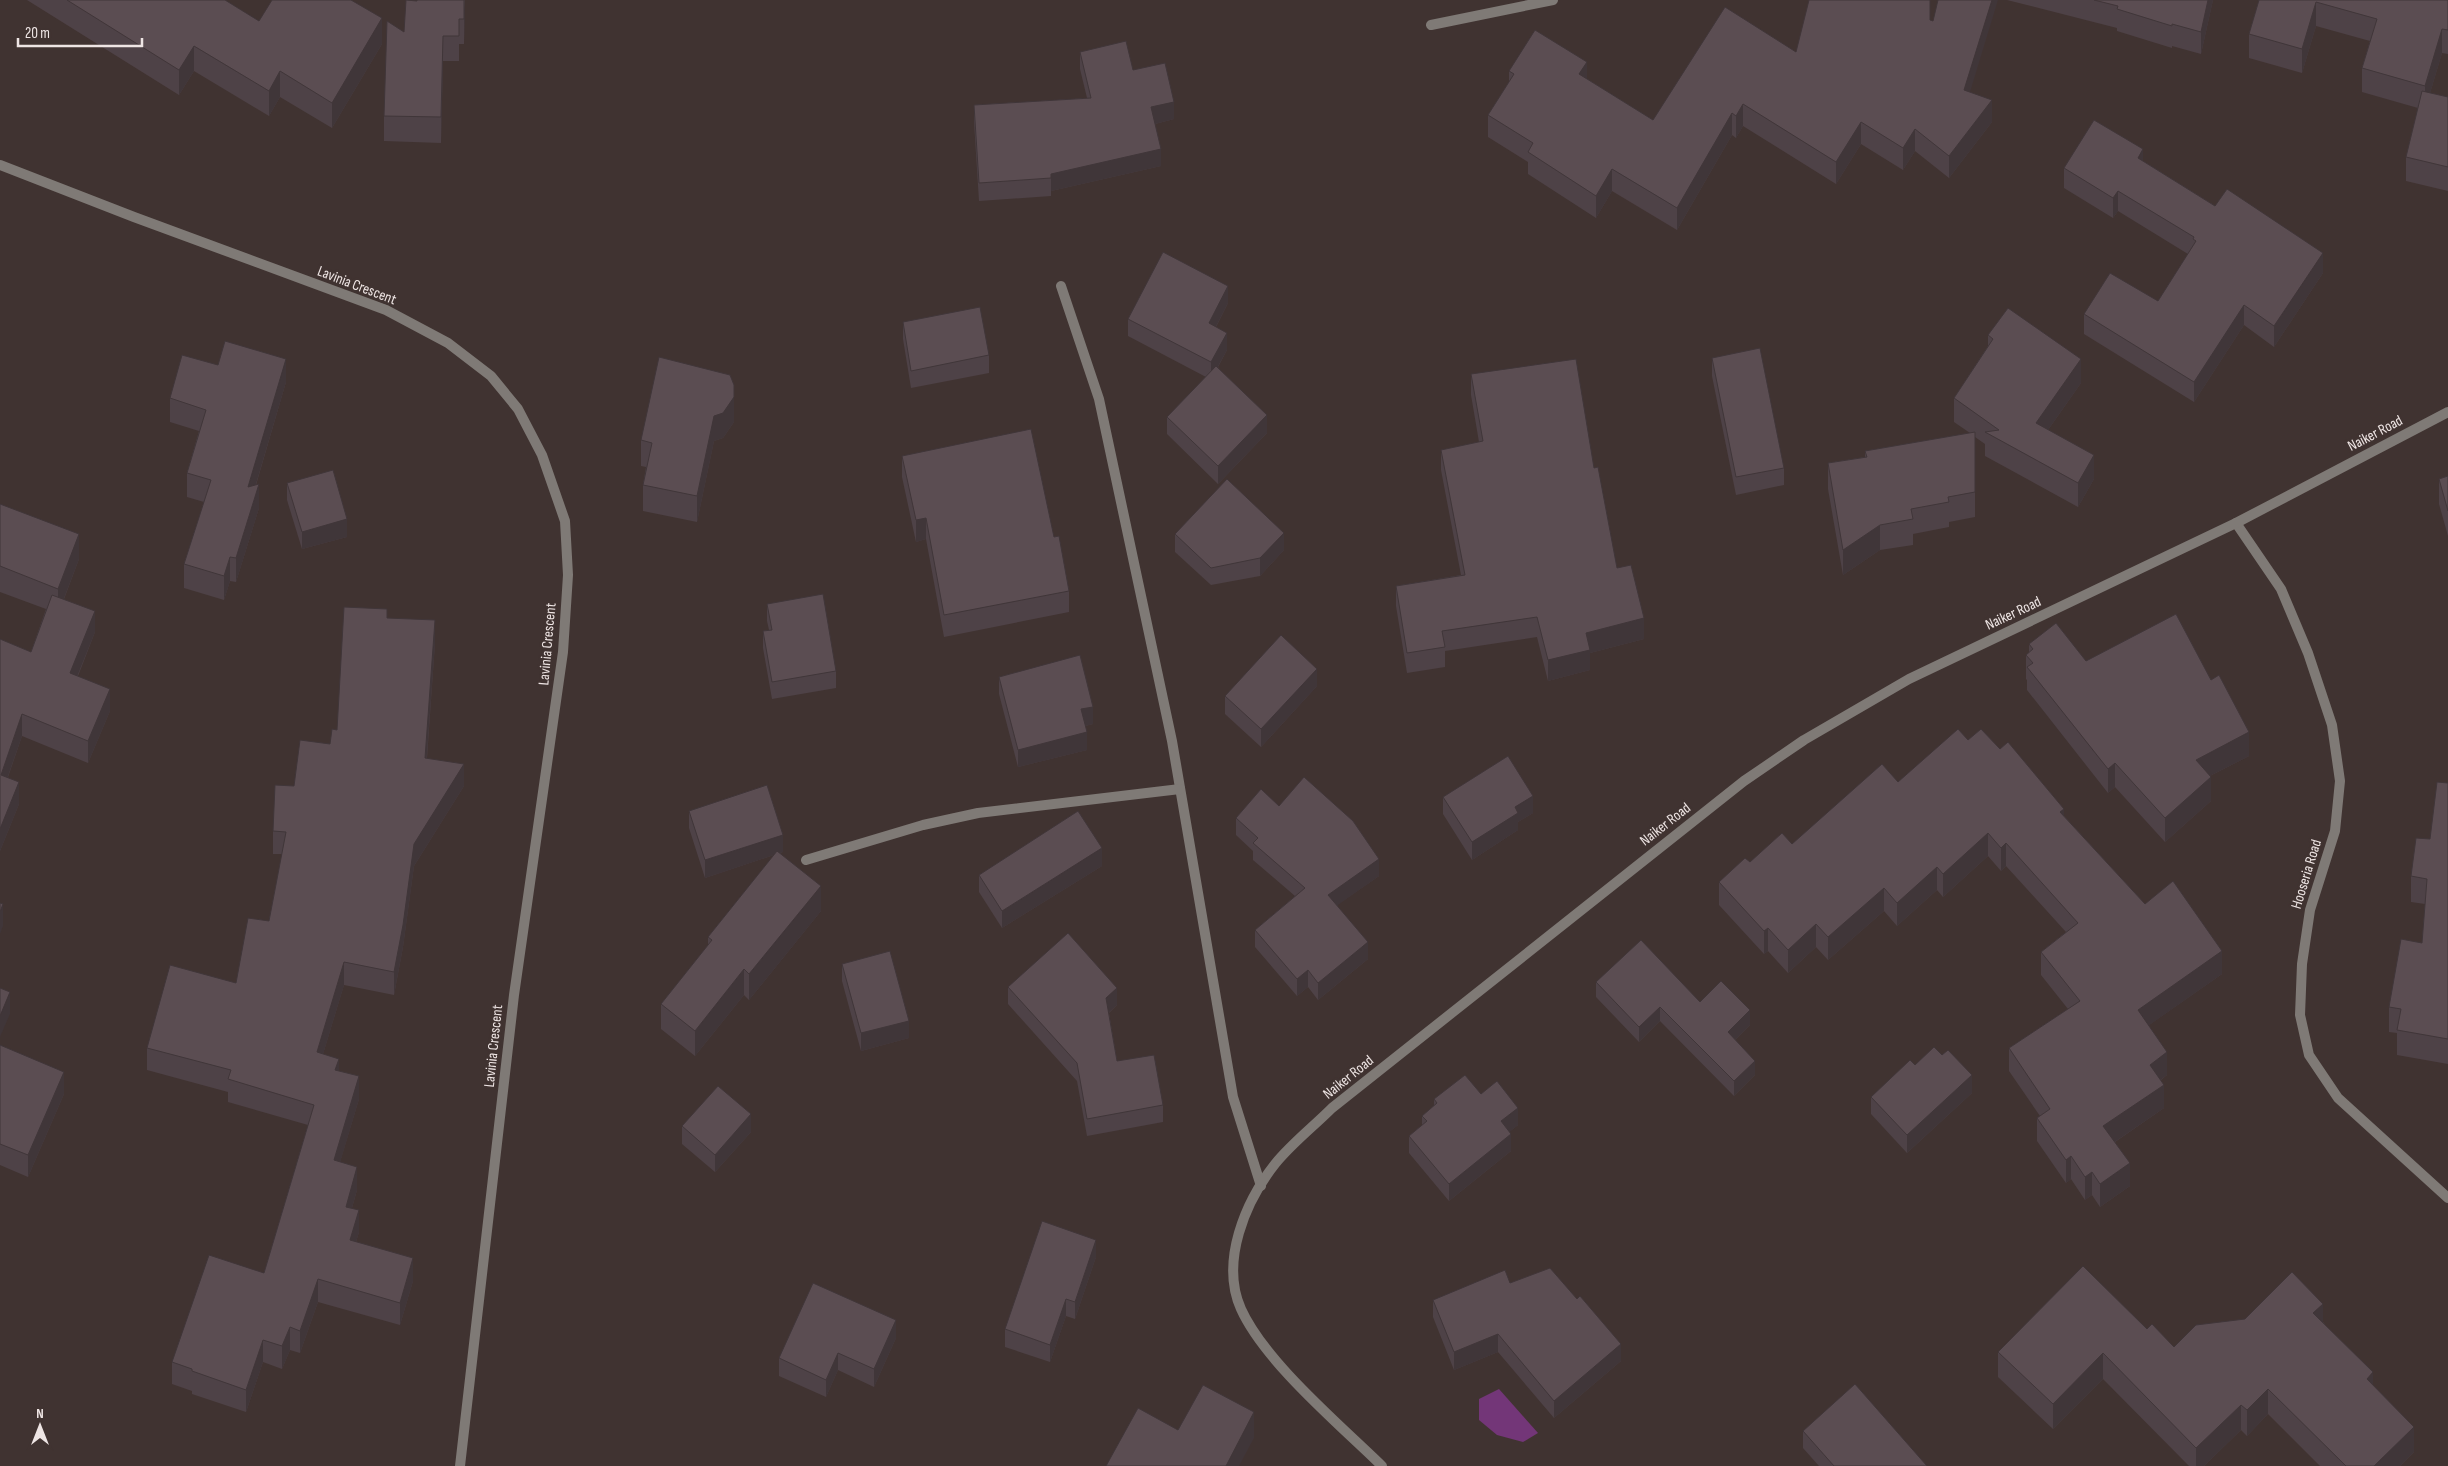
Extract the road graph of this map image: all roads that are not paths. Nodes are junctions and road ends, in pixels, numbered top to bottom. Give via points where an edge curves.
1 (1553, 0) edge
2 (1431, 25) dead end
3 (0, 165) edge
4 (1061, 286) dead end
5 (2448, 412) edge
6 (2236, 523) junction
7 (1180, 789) junction
8 (806, 860) dead end
9 (1262, 1186) junction
10 (2448, 1198) edge
11 (460, 1466) edge
12 (1382, 1466) edge

1 - 2 street
3 - 11 street, Lavinia Crescent via 386,310 448,343 491,376 518,409 542,456 565,521 568,575 563,652 514,995
4 - 7 street via 1099,399
5 - 6 street, Naiker Road
6 - 9 street, Naiker Road via 1909,679 1804,740 1744,781 1332,1108 1275,1164
6 - 10 street, Hooseria Road via 2281,589 2308,653 2332,726 2340,781 2335,831 2310,910 2302,964 2300,1016 2309,1055 2338,1098
7 - 8 street via 978,813 924,825
7 - 9 street via 1233,1097
9 - 12 street, Naiker Road via 1248,1208 1236,1246 1233,1276 1240,1308 1263,1345

